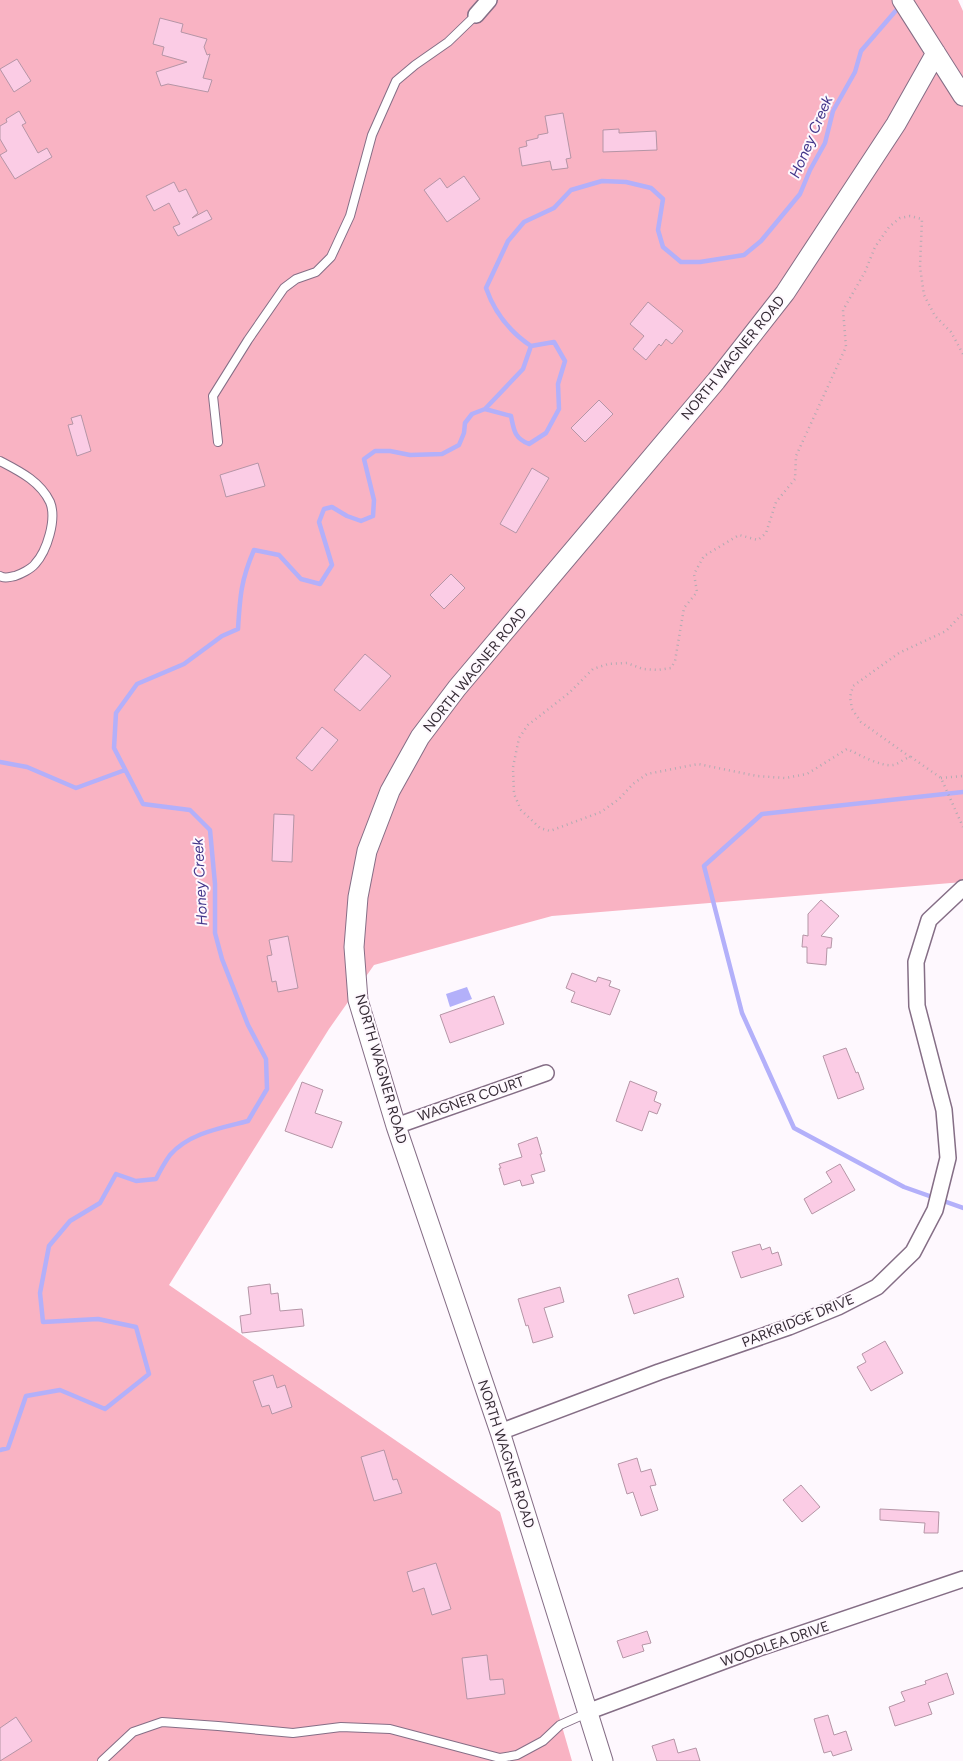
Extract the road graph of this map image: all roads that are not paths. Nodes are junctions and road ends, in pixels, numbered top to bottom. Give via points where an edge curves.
1 (489, 0) edge
2 (902, 0) edge
3 (476, 15) joint
4 (936, 52) junction
5 (963, 96) edge
6 (218, 442) dead end
7 (0, 461) edge
8 (0, 576) edge
9 (963, 888) edge
10 (546, 1073) dead end
11 (396, 1126) junction
12 (500, 1432) junction
13 (963, 1579) edge
14 (587, 1712) junction
15 (102, 1761) edge
16 (603, 1761) edge

1 - 3 street
2 - 4 street
3 - 6 lane via 448,42 396,81 372,134 350,216 331,257 316,272 296,279 284,289 213,396
4 - 5 street
4 - 11 street, NORTH WAGNER ROAD via 896,124 785,293 716,381 457,688 420,737 390,791 367,851 358,897 354,947 358,1000
7 - 8 lane via 31,478 42,489 51,503 52,516 44,551 35,565 18,575
9 - 12 street, PARKRIDGE DRIVE via 929,920 916,962 917,1006 944,1110 948,1158 936,1210 913,1252 877,1287 838,1307
10 - 11 street, WAGNER COURT
11 - 12 street, NORTH WAGNER ROAD
12 - 14 street, NORTH WAGNER ROAD
13 - 14 street, WOODLEA DRIVE via 759,1648
14 - 15 lane via 560,1725 543,1741 517,1755 500,1758 390,1729 341,1727 293,1733 162,1722 133,1732
14 - 16 street, NORTH WAGNER ROAD

